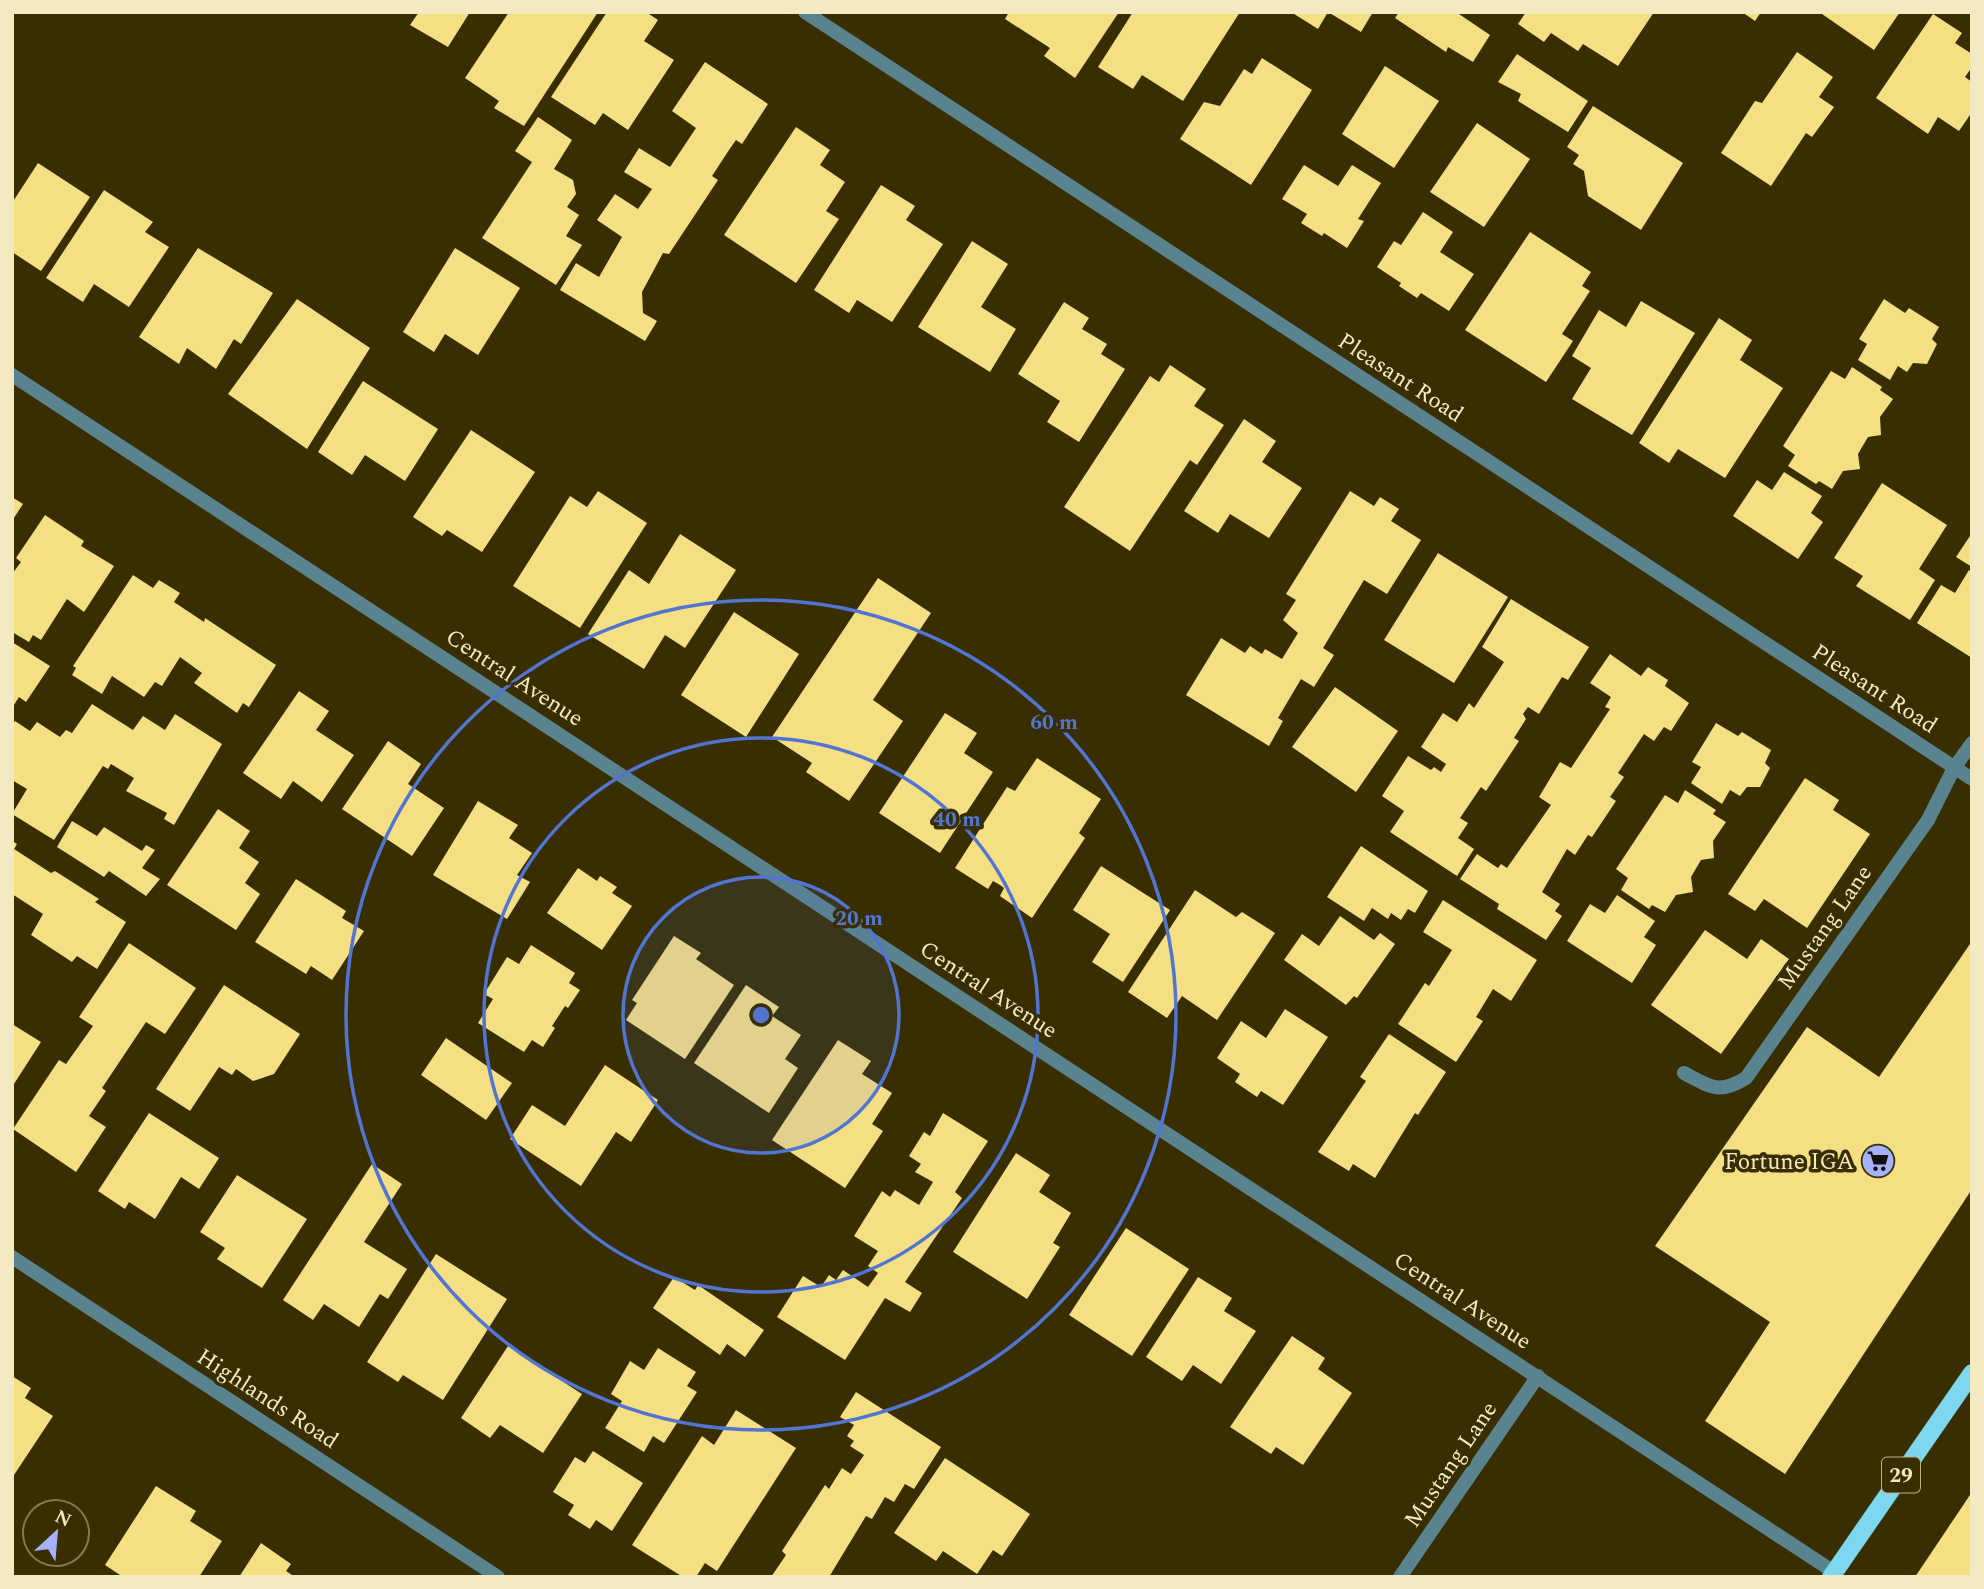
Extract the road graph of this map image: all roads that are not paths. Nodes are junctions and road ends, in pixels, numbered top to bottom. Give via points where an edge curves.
1 (805, 12) edge
2 (12, 375) edge
3 (1972, 743) edge
4 (1954, 768) junction
5 (1972, 779) edge
6 (1684, 1073) dead end
7 (12, 1257) edge
8 (1972, 1373) edge
9 (1538, 1376) junction
10 (1833, 1575) edge
11 (498, 1577) edge
12 (1400, 1577) edge

1 - 4 street, Pleasant Road
2 - 9 street, Central Avenue
3 - 4 street, Mustang Lane
4 - 5 street, Pleasant Road
4 - 6 street, Mustang Lane via 1928,820 1746,1077 1723,1090
7 - 11 street, Highlands Road
8 - 10 main road, 29
9 - 10 street, Central Avenue
9 - 12 street, Mustang Lane

